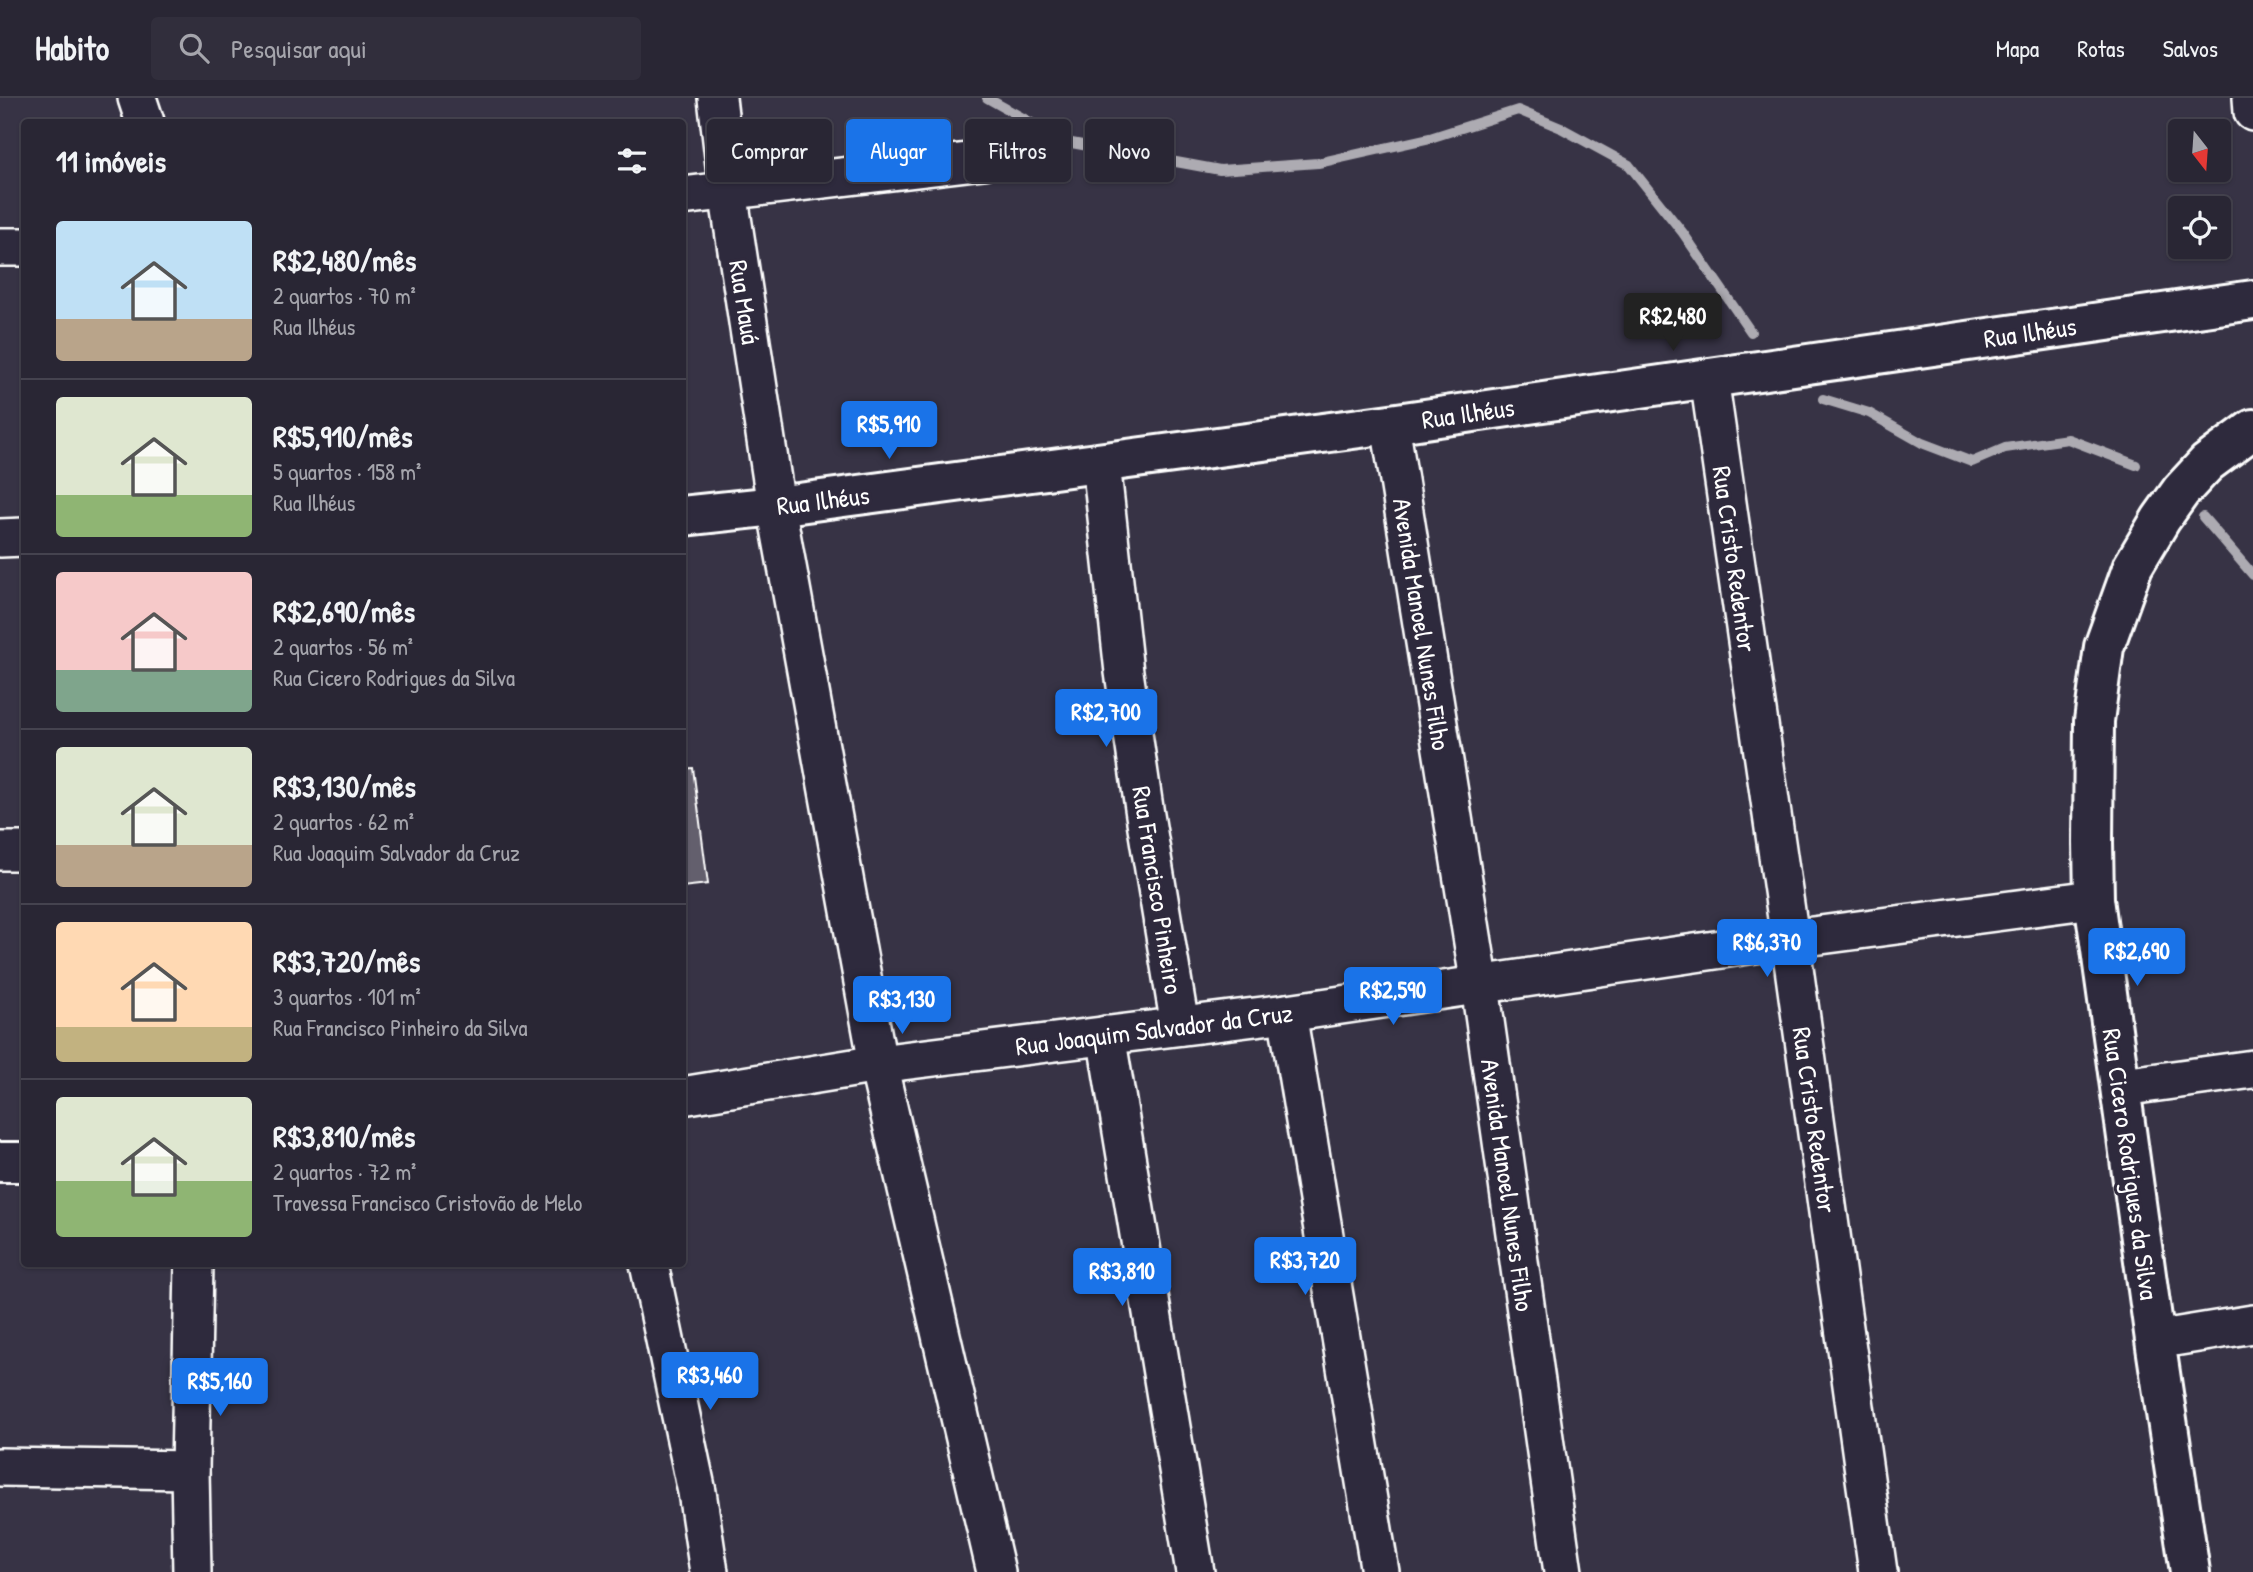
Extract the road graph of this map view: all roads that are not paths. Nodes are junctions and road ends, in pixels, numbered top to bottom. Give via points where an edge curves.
1 (137, 98) edge
2 (717, 98) edge
3 (2252, 98) edge
4 (2253, 112) edge
5 (144, 119) edge
6 (965, 162) edge
7 (728, 191) junction
8 (686, 196) edge
9 (0, 247) edge
10 (21, 247) edge
11 (2253, 300) edge
12 (1709, 378) junction
13 (1391, 424) junction
14 (2253, 429) edge
15 (1101, 463) junction
16 (776, 506) junction
17 (686, 516) edge
18 (21, 537) edge
19 (0, 538) edge
20 (21, 850) edge
21 (0, 851) edge
22 (2094, 899) junction
23 (1790, 939) junction
24 (1480, 985) junction
25 (1287, 1013) junction
26 (1180, 1026) junction
27 (1106, 1035) junction
28 (878, 1064) junction
29 (2253, 1069) edge
30 (2122, 1087) junction
31 (686, 1095) edge
32 (0, 1162) edge
33 (21, 1162) edge
34 (194, 1267) edge
35 (650, 1267) edge
36 (2253, 1324) edge
37 (2155, 1340) junction
38 (0, 1467) edge
39 (190, 1470) junction
40 (192, 1572) edge
41 (709, 1572) edge
42 (996, 1572) edge
43 (1195, 1572) edge
44 (1380, 1572) edge
45 (1563, 1572) edge
46 (1878, 1572) edge
47 (2190, 1572) edge

1 - 5 street
2 - 7 street, Rua Mauá
3 - 4 street
6 - 7 street
7 - 8 street
7 - 16 street, Rua Mauá
9 - 10 street
11 - 12 main road, Rua Ilhéus
12 - 13 main road, Rua Ilhéus
12 - 23 street, Rua Cristo Redentor
13 - 15 main road, Rua Ilhéus
13 - 24 street, Avenida Manoel Nunes Filho
14 - 22 main road, Rua Cicero Rodrigues da Silva via 2207,463 2161,519 2133,566 2104,647 2094,722
15 - 16 main road, Rua Ilhéus
15 - 26 street, Rua Francisco Pinheiro via 1124,672
16 - 17 main road, Rua Ilhéus
16 - 28 street
18 - 19 street
20 - 21 street
22 - 23 street, Rua Joaquim Salvador da Cruz
22 - 30 main road, Rua Cicero Rodrigues da Silva
23 - 24 street, Rua Joaquim Salvador da Cruz
23 - 46 street, Rua Cristo Redentor
24 - 25 street, Rua Joaquim Salvador da Cruz
24 - 45 street, Avenida Manoel Nunes Filho
25 - 26 street, Rua Joaquim Salvador da Cruz
25 - 44 street
26 - 27 street, Rua Joaquim Salvador da Cruz
27 - 28 street, Rua Joaquim Salvador da Cruz
27 - 43 street
28 - 31 street, Rua Joaquim Salvador da Cruz
28 - 42 street
29 - 30 street
30 - 37 main road, Rua Cicero Rodrigues da Silva
32 - 33 main road
34 - 39 street
35 - 41 street
36 - 37 street
37 - 47 main road, Rua Cicero Rodrigues da Silva
38 - 39 street
39 - 40 street

